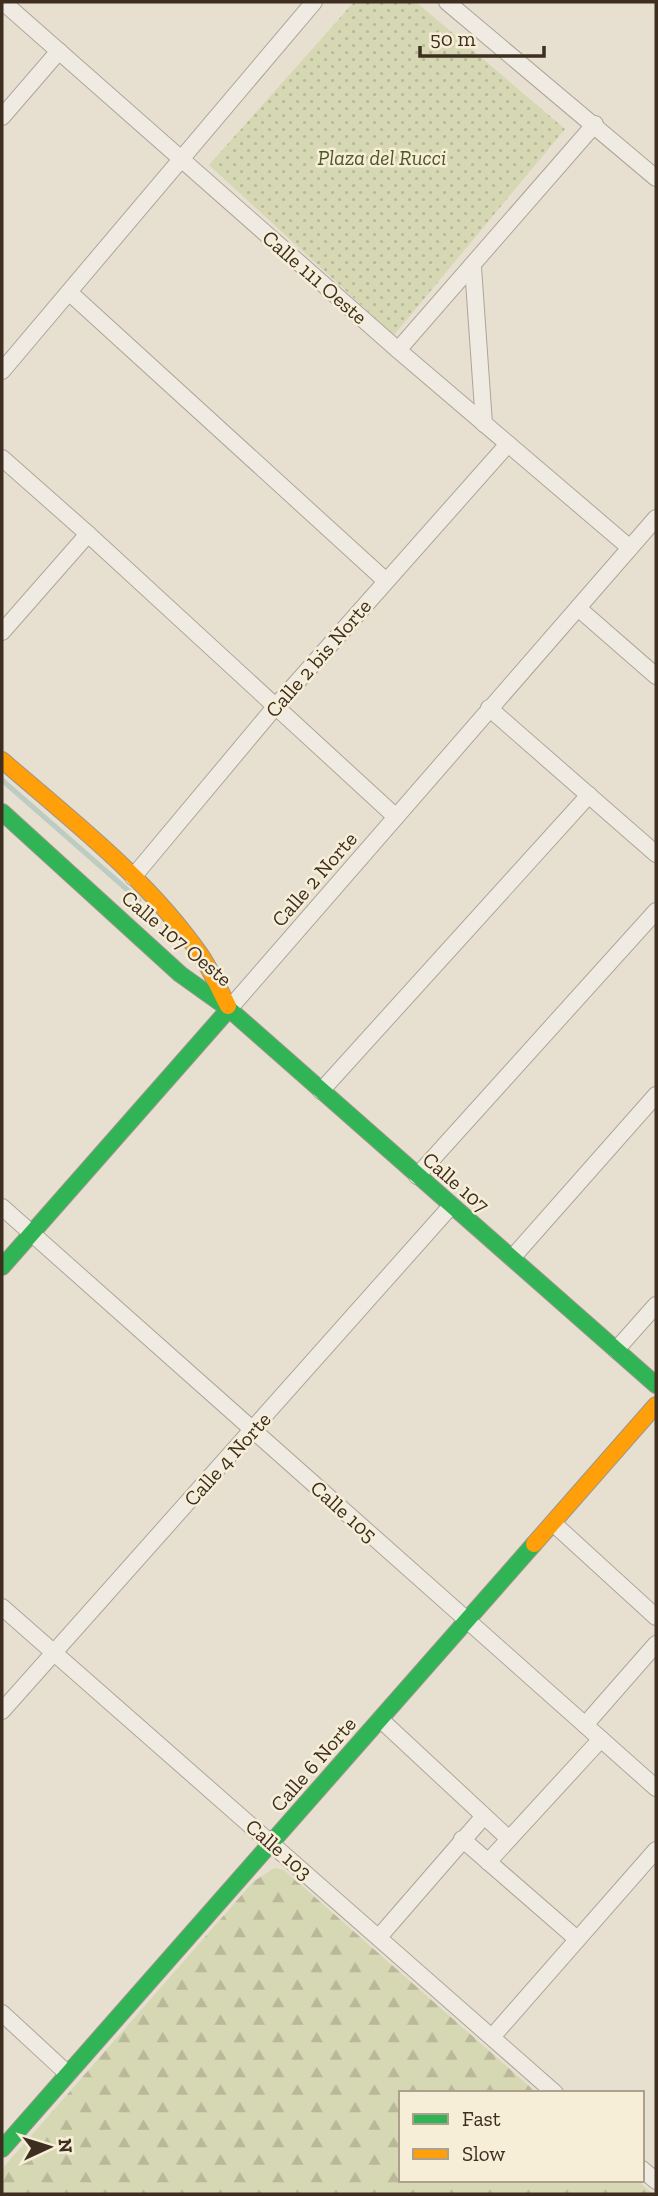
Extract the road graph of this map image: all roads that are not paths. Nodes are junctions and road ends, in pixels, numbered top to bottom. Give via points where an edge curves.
1 (3, 2) edge
2 (314, 2) edge
3 (447, 2) edge
4 (59, 51) junction
5 (2, 117) edge
6 (595, 124) junction
7 (180, 159) junction
8 (656, 178) edge
9 (472, 267) junction
10 (69, 293) junction
11 (398, 350) junction
12 (2, 370) edge
13 (484, 424) junction
14 (508, 444) junction
15 (2, 458) edge
16 (656, 518) edge
17 (88, 534) junction
18 (630, 548) junction
19 (386, 581) junction
20 (578, 608) junction
21 (2, 632) edge
22 (656, 676) edge
23 (275, 707) junction
24 (489, 708) junction
25 (2, 760) edge
26 (589, 796) junction
27 (396, 817) junction
28 (4, 818) edge
29 (656, 854) edge
30 (133, 877) junction
31 (656, 911) edge
32 (229, 1009) junction
33 (321, 1091) junction
34 (656, 1095) edge
35 (417, 1176) junction
36 (451, 1206) junction
37 (2, 1207) edge
38 (31, 1233) junction
39 (512, 1258) junction
40 (2, 1267) edge
41 (656, 1305) edge
42 (616, 1350) junction
43 (656, 1385) edge
44 (656, 1405) edge
45 (252, 1430) junction
46 (553, 1523) junction
47 (2, 1607) edge
48 (653, 1607) edge
49 (467, 1620) junction
50 (656, 1644) edge
51 (54, 1652) junction
52 (2, 1710) edge
53 (380, 1719) junction
54 (585, 1725) junction
55 (601, 1739) junction
56 (656, 1788) edge
57 (484, 1816) junction
58 (462, 1839) junction
59 (509, 1839) junction
60 (272, 1843) junction
61 (656, 1850) edge
62 (488, 1862) junction
63 (379, 1937) junction
64 (577, 1939) junction
65 (2, 2013) edge
66 (492, 2037) junction
67 (68, 2074) junction
68 (553, 2091) edge
69 (2, 2150) edge

1 - 4 street, Calle 111 Oeste
2 - 7 street
3 - 6 street
4 - 5 street
4 - 7 street, Calle 111 Oeste
6 - 8 street
6 - 9 street
7 - 10 street
7 - 11 street, Calle 111 Oeste
9 - 11 street
9 - 13 street
10 - 12 street
10 - 19 street
11 - 13 street, Calle 111 Oeste
13 - 14 street, Calle 111 Oeste
14 - 18 street, Calle 111 Oeste
14 - 19 street, Calle 2 bis Norte
15 - 17 street
16 - 18 street, Calle 2 Norte
17 - 21 street
17 - 23 street
18 - 20 street, Calle 2 Norte
19 - 23 street, Calle 2 bis Norte
20 - 22 street
20 - 24 street, Calle 2 Norte
23 - 27 street
23 - 30 street, Calle 2 bis Norte
24 - 26 street
24 - 27 street, Calle 2 Norte
25 - 30 street, Calle 107 Oeste
26 - 29 street
26 - 33 street
27 - 32 street, Calle 2 Norte
28 - 32 street, Calle 107 Oeste via 180,974
30 - 32 street, Calle 107 Oeste via 199,951
31 - 35 street
32 - 33 street, Calle 107
32 - 38 street, Calle 2 Norte
33 - 35 street, Calle 107
34 - 39 street
35 - 36 street, Calle 107
36 - 39 street, Calle 107
36 - 45 street, Calle 4 Norte
37 - 38 street, Calle 105
38 - 40 street, Calle 2 Norte
38 - 45 street, Calle 105
39 - 42 street, Calle 107
41 - 42 street
42 - 43 street, Calle 107
44 - 46 street, Calle 6 Norte
45 - 49 street, Calle 105
45 - 51 street, Calle 4 Norte
46 - 48 street
46 - 49 street, Calle 6 Norte
47 - 51 street, Calle 103
49 - 53 street, Calle 6 Norte
49 - 54 street, Calle 105
50 - 54 street
51 - 52 street, Calle 4 Norte
51 - 60 street, Calle 103
53 - 57 street
53 - 60 street, Calle 6 Norte
54 - 55 street, Calle 105
55 - 56 street, Calle 105
55 - 59 street
57 - 58 street
57 - 59 street
58 - 62 street
58 - 63 street
59 - 62 street
60 - 63 street, Calle 103
60 - 67 street, Calle 6 Norte
61 - 64 street
62 - 64 street
63 - 66 street, Calle 103
64 - 66 street
65 - 67 street
66 - 68 street, Calle 103
67 - 69 street, Calle 6 Norte

